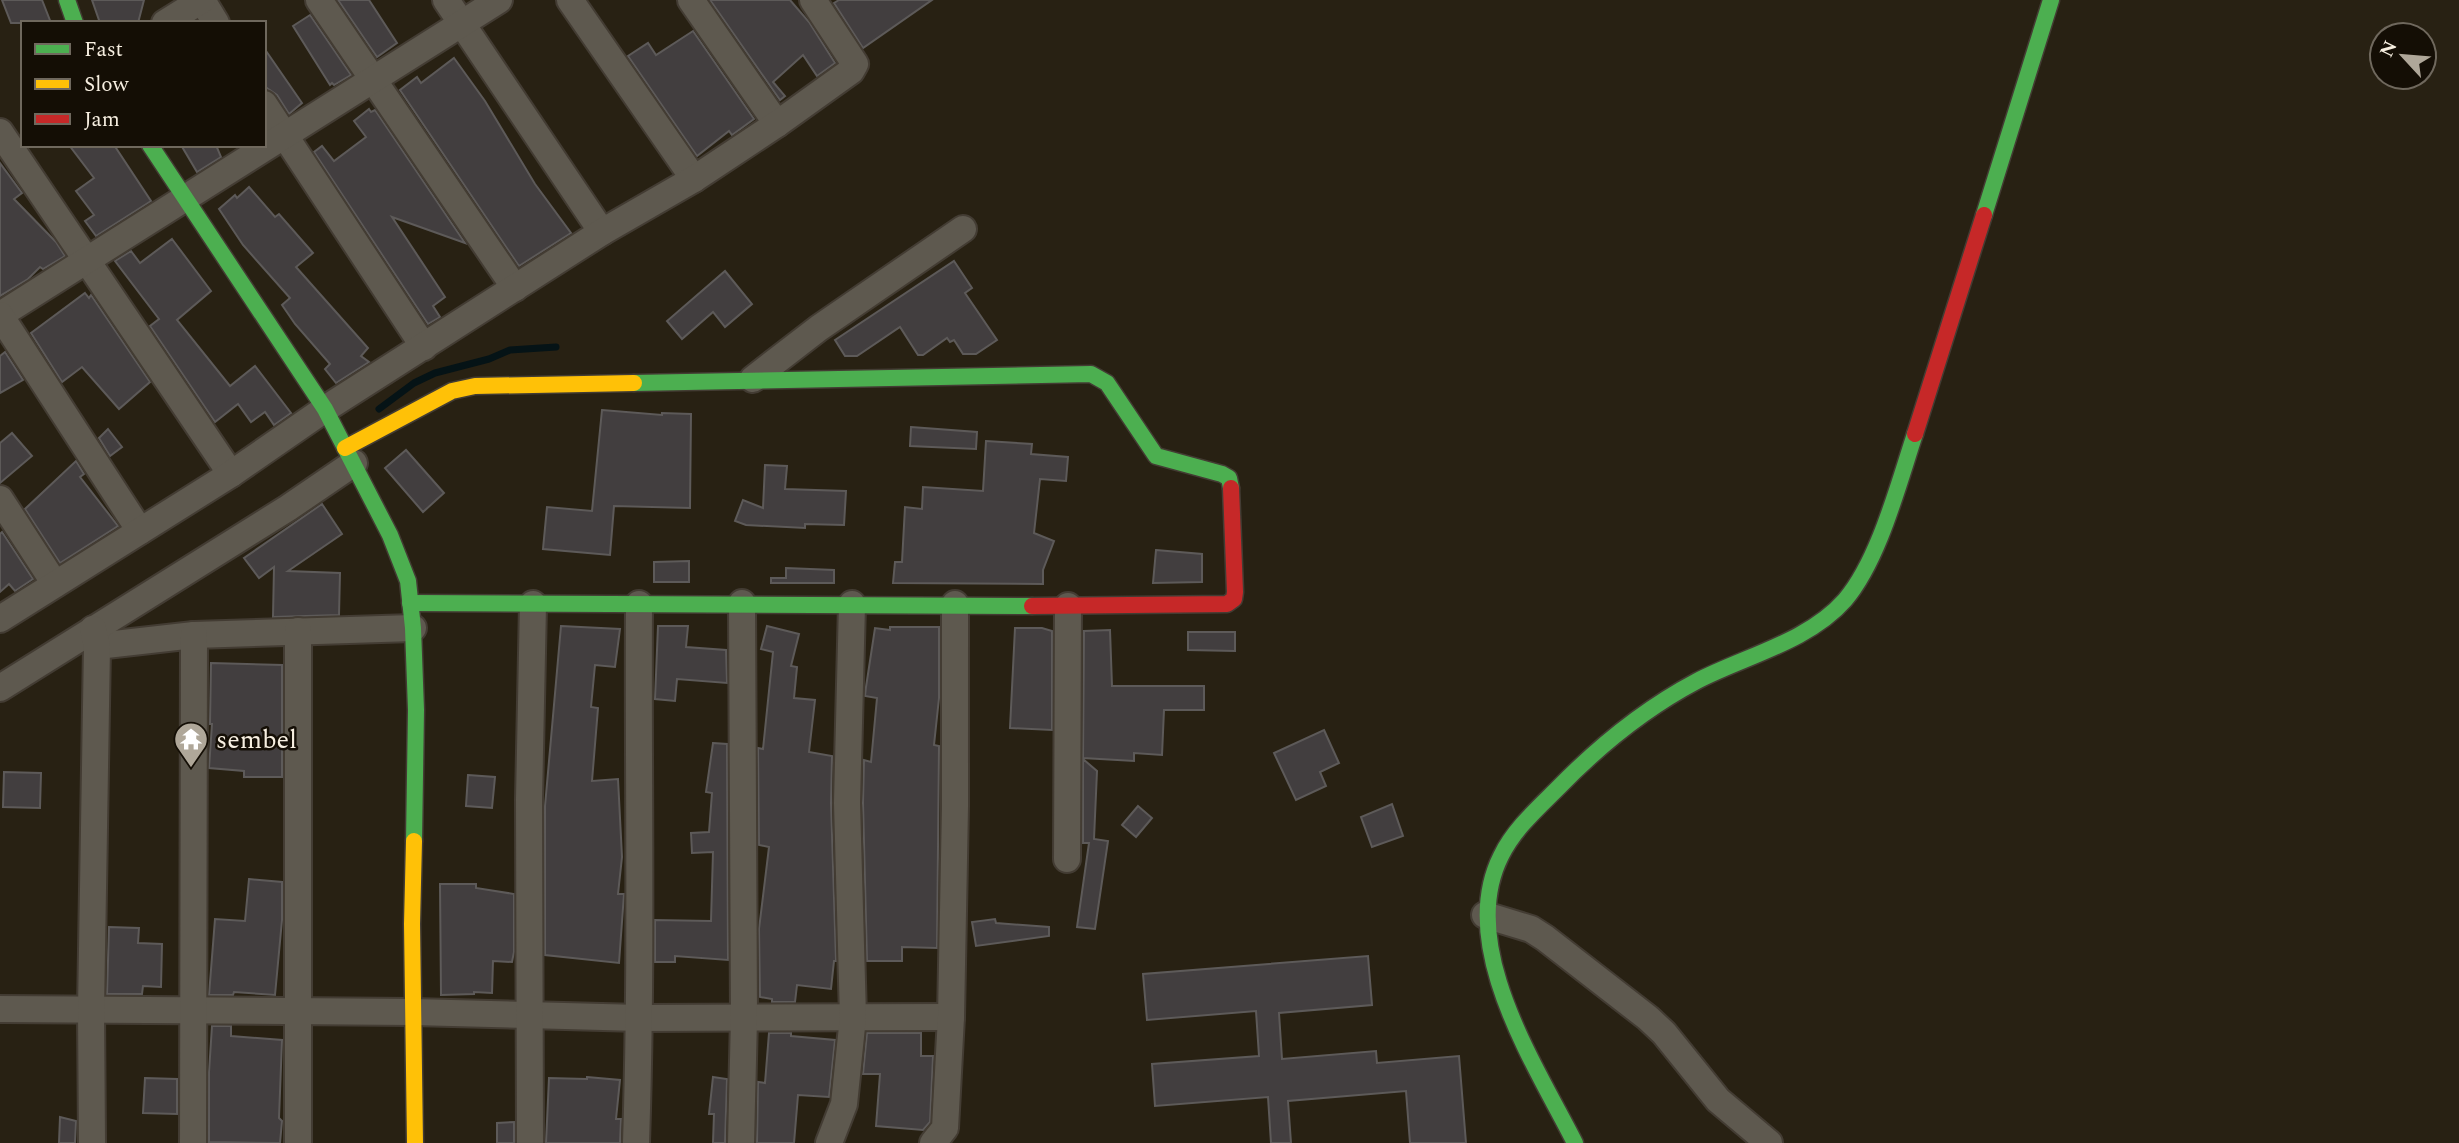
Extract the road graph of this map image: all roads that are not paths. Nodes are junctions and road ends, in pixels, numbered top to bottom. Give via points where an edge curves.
1 (67, 0) edge
2 (202, 0) edge
3 (319, 0) edge
4 (446, 0) edge
5 (499, 0) edge
6 (570, 0) edge
7 (691, 0) edge
8 (813, 0) edge
9 (2051, 0) edge
10 (74, 21) edge
11 (168, 21) edge
12 (215, 21) edge
13 (461, 24) junction
14 (372, 81) junction
15 (266, 107) edge
16 (777, 124) junction
17 (283, 135) junction
18 (2, 139) edge
19 (266, 146) edge
20 (150, 147) edge
21 (265, 147) edge
22 (694, 178) junction
23 (186, 198) junction
24 (963, 229) dead end
25 (603, 232) junction
26 (87, 261) junction
27 (515, 288) junction
28 (0, 315) edge
29 (424, 347) junction
30 (753, 379) junction
31 (325, 409) junction
32 (349, 455) junction
33 (231, 474) junction
34 (0, 499) edge
35 (140, 531) junction
36 (55, 584) junction
37 (741, 603) junction
38 (533, 604) junction
39 (639, 604) junction
40 (852, 604) junction
41 (955, 604) junction
42 (1068, 606) junction
43 (411, 615) junction
44 (0, 619) edge
45 (298, 631) junction
46 (194, 635) junction
47 (95, 638) junction
48 (0, 688) edge
49 (1067, 859) dead end
50 (1485, 915) junction
51 (0, 1009) edge
52 (91, 1010) junction
53 (194, 1010) junction
54 (299, 1011) junction
55 (413, 1012) junction
56 (530, 1015) junction
57 (853, 1017) junction
58 (951, 1017) junction
59 (640, 1018) junction
60 (744, 1018) junction
61 (92, 1143) edge
62 (193, 1143) edge
63 (298, 1143) edge
64 (415, 1143) edge
65 (530, 1143) edge
66 (636, 1143) edge
67 (741, 1143) edge
68 (829, 1143) edge
69 (933, 1143) edge
70 (1575, 1143) edge
71 (1769, 1143) edge

1 - 10 street
2 - 11 street
2 - 12 street
3 - 14 street
4 - 13 street
5 - 13 street
6 - 22 street
7 - 16 street
8 - 16 street via 855,64
9 - 50 street via 1923,415 1856,584 1844,602 1824,618 1672,695 1611,740 1529,818 1500,857
13 - 14 street
13 - 25 street
14 - 17 street
14 - 27 street
15 - 17 street
16 - 22 street
17 - 19 street
17 - 29 street
18 - 26 street
20 - 23 street
21 - 23 street
22 - 25 street
23 - 26 street
23 - 31 street
24 - 30 street
25 - 27 street
26 - 28 street
26 - 33 street
27 - 29 street
28 - 35 street
29 - 31 street
30 - 32 street via 475,386 452,391
30 - 42 street via 1091,374 1107,383 1156,456 1229,478 1234,599 1227,604
31 - 32 street
31 - 33 street
32 - 43 street via 400,558
32 - 47 street via 288,508
33 - 35 street
34 - 36 street
35 - 36 street
36 - 44 street
37 - 39 street
37 - 40 street
37 - 60 street
38 - 39 street
38 - 43 street
38 - 56 street
39 - 59 street
40 - 41 street
40 - 57 street via 847,803
41 - 42 street
41 - 58 street
42 - 49 street
43 - 45 street
43 - 55 street via 416,710
45 - 46 street
45 - 54 street
46 - 47 street
46 - 53 street
47 - 48 street
47 - 52 street
50 - 70 street via 1495,976 1509,1013
50 - 71 street via 1531,929 1648,1018 1718,1100
51 - 52 street
52 - 53 street
52 - 61 street
53 - 54 street
53 - 62 street
54 - 55 street
54 - 63 street
55 - 56 street
55 - 64 street
56 - 59 street
56 - 65 street
57 - 58 street
57 - 60 street
57 - 68 street via 844,1104
58 - 69 street via 945,1128
59 - 60 street
59 - 66 street
60 - 67 street

